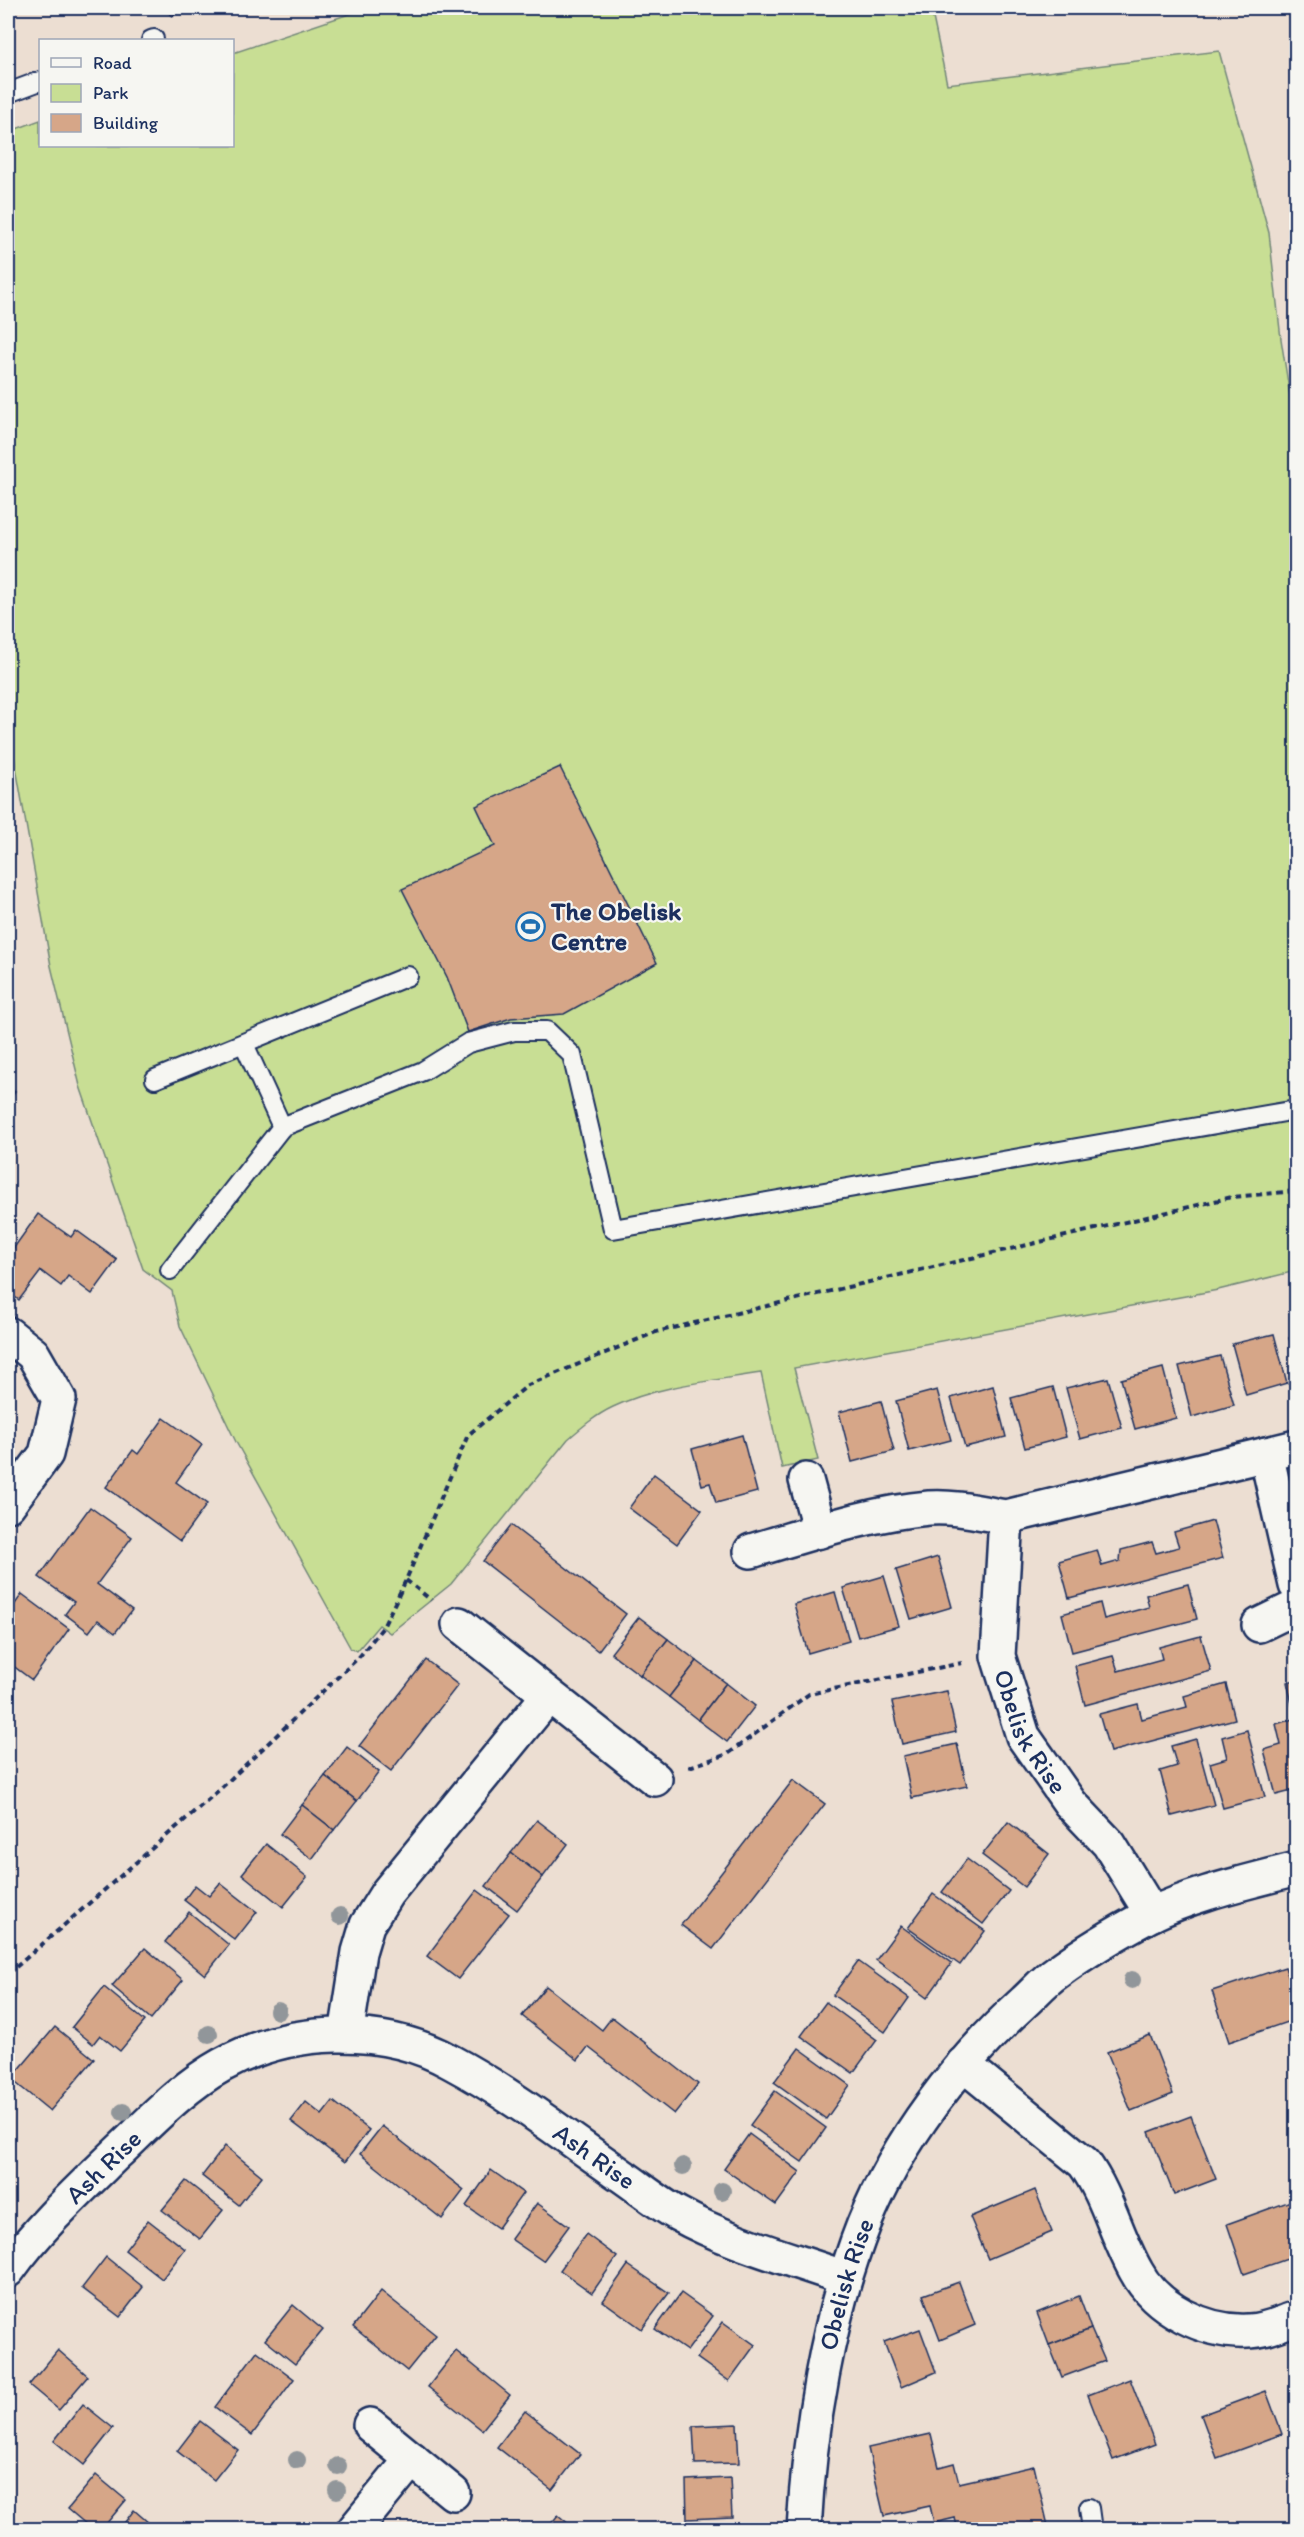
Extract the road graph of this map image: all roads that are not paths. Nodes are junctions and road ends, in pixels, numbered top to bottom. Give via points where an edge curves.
1 (39, 81) edge
2 (8, 93) edge
3 (408, 976) dead end
4 (244, 1044) junction
5 (155, 1079) dead end
6 (1296, 1110) edge
7 (282, 1127) junction
8 (170, 1270) dead end
9 (8, 1334) edge
10 (1281, 1450) edge
11 (806, 1480) dead end
12 (8, 1505) edge
13 (1006, 1518) junction
14 (820, 1531) junction
15 (751, 1551) dead end
16 (1296, 1585) edge
17 (1296, 1607) edge
18 (459, 1624) dead end
19 (1259, 1625) dead end
20 (548, 1696) junction
21 (655, 1779) road end
22 (1296, 1869) edge
23 (1152, 1914) junction
24 (346, 2035) junction
25 (963, 2064) junction
26 (8, 2270) edge
27 (845, 2278) junction
28 (1296, 2318) edge
29 (370, 2426) dead end
30 (412, 2459) junction
31 (453, 2493) dead end
32 (1089, 2508) dead end
33 (354, 2529) edge
34 (804, 2529) edge
35 (1092, 2529) edge

1 - 2 lane
3 - 4 lane
4 - 5 lane
4 - 7 lane
6 - 7 lane via 613,1229 572,1055 547,1031 514,1031 468,1043 423,1071
7 - 8 lane
9 - 12 street via 33,1354 59,1399 46,1454
10 - 13 street
10 - 16 street
11 - 14 street
13 - 14 street via 930,1508
13 - 23 street, Obelisk Rise via 998,1656 1023,1736 1070,1803 1109,1844
14 - 15 street
17 - 19 street
18 - 20 street
20 - 21 street
20 - 24 street via 387,1893 367,1925
22 - 23 street, Obelisk Rise
23 - 25 street, Obelisk Rise via 1055,1973
24 - 26 street, Ash Rise via 270,2045 222,2065 180,2094 81,2187 26,2244
24 - 27 street, Ash Rise via 411,2044 450,2061 499,2090 675,2212 714,2233
25 - 27 street, Obelisk Rise via 886,2176
25 - 28 street via 1084,2163 1096,2180 1136,2272 1171,2308 1222,2331 1250,2331
27 - 34 street, Obelisk Rise via 826,2361
29 - 30 street
30 - 31 street
30 - 33 street
32 - 35 lane

